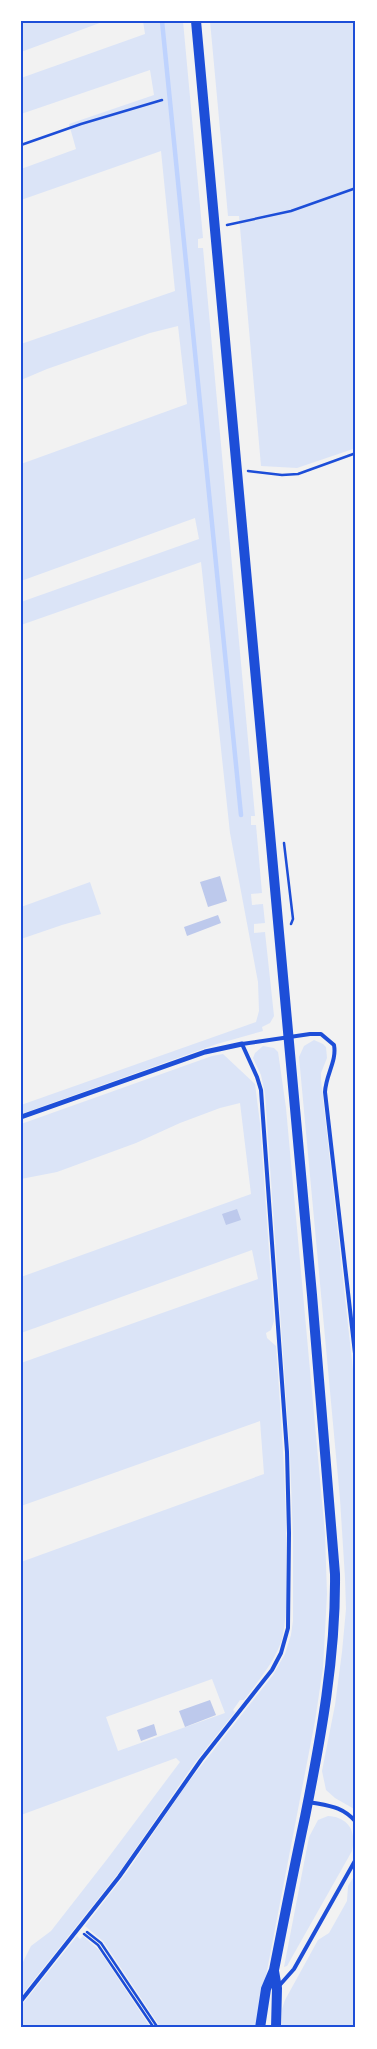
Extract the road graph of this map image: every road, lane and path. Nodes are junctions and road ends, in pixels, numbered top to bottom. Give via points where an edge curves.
1 (196, 21) edge
2 (162, 100) dead end
3 (21, 146) edge
4 (356, 188) edge
5 (214, 228) junction
6 (356, 453) edge
7 (236, 471) junction
8 (288, 1037) junction
9 (242, 1044) junction
10 (21, 1117) edge
11 (356, 1362) edge
12 (308, 1801) junction
13 (356, 1822) edge
14 (356, 1859) edge
15 (80, 1926) junction
16 (77, 1931) junction
17 (274, 1970) junction
18 (276, 1988) junction
19 (21, 2001) edge
20 (154, 2028) edge
21 (158, 2028) edge
22 (260, 2028) edge
23 (276, 2028) edge

1 - 5 main road
2 - 3 path via 89,121
4 - 5 path via 291,211
5 - 7 main road
6 - 7 path via 298,474
7 - 8 main road
8 - 9 lane
8 - 11 lane via 321,1034 334,1045 336,1055 325,1092
8 - 12 main road via 334,1574 335,1613 330,1674
9 - 10 street via 205,1052
9 - 15 lane via 259,1084 265,1144 290,1533 288,1628 272,1670 201,1760 119,1877
12 - 13 lane via 335,1807
12 - 17 main road
14 - 18 lane via 294,1969
15 - 16 lane
15 - 21 path via 101,1943
16 - 19 lane
16 - 20 path via 98,1945
17 - 18 main road
17 - 22 main road via 266,1989
18 - 23 main road

